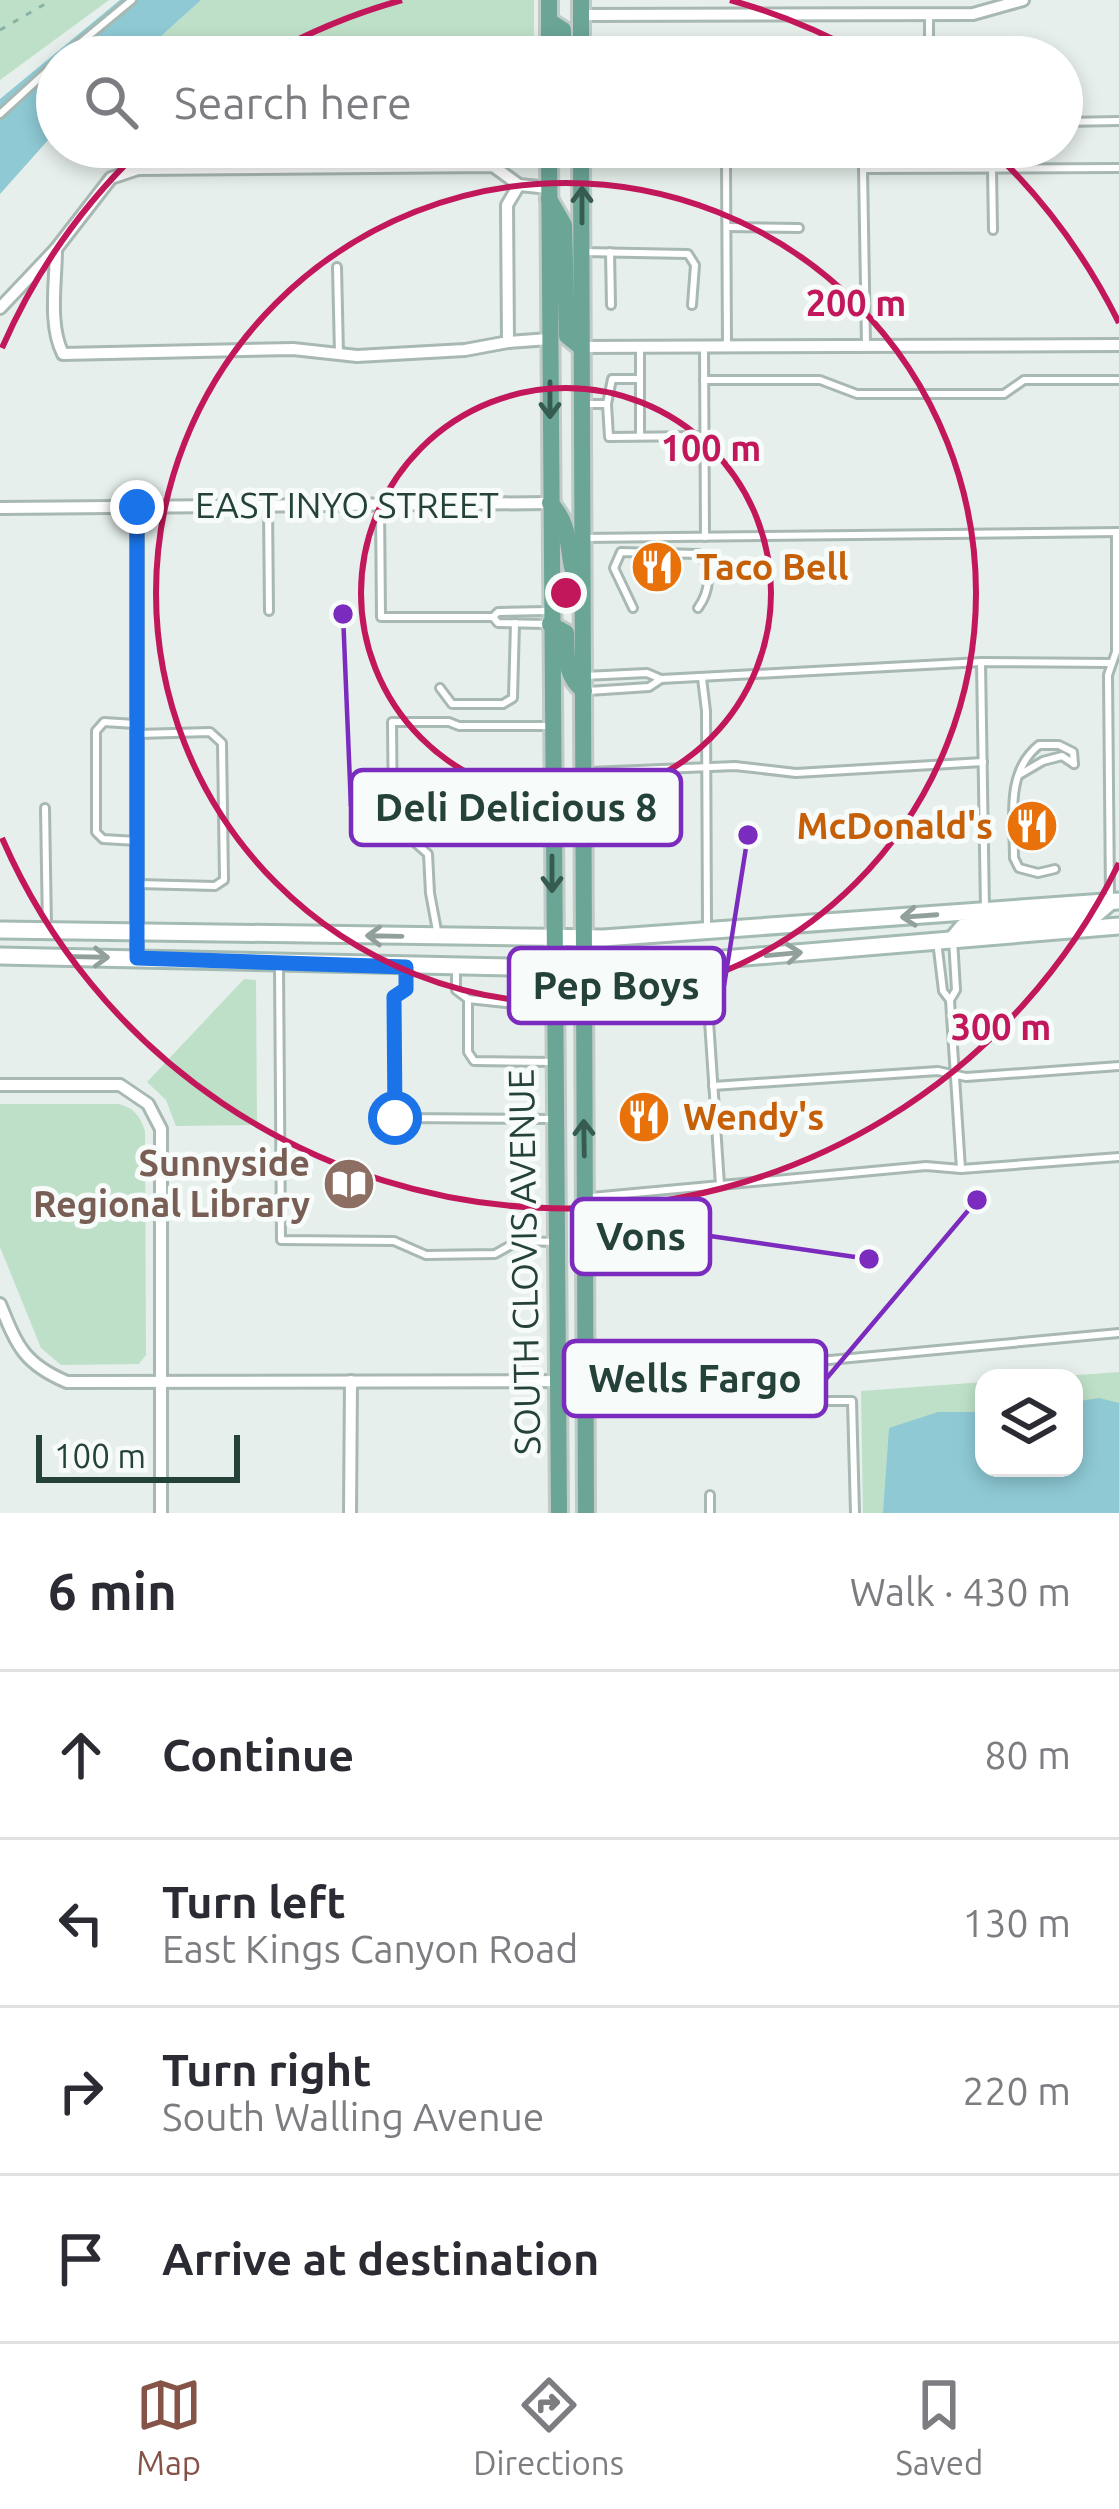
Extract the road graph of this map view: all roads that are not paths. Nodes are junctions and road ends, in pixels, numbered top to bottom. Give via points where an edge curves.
1 (132, 0) edge
2 (548, 0) edge
3 (565, 0) edge
4 (1023, 0) edge
5 (581, 8) edge
6 (929, 14) junction
7 (549, 21) junction
8 (89, 36) edge
9 (549, 36) edge
10 (562, 36) edge
11 (929, 36) edge
12 (36, 82) edge
13 (0, 114) edge
14 (1083, 122) edge
15 (1119, 122) edge
16 (256, 168) edge
17 (496, 168) edge
18 (549, 168) edge
19 (581, 168) edge
20 (726, 168) edge
21 (1119, 168) edge
22 (992, 169) junction
23 (518, 185) junction
24 (549, 194) junction
25 (727, 227) junction
26 (800, 228) dead end
27 (993, 230) dead end
28 (56, 249) junction
29 (581, 252) junction
30 (610, 252) junction
31 (337, 267) dead end
32 (610, 305) dead end
33 (692, 305) dead end
34 (0, 308) edge
35 (549, 339) junction
36 (508, 341) junction
37 (866, 345) junction
38 (1119, 345) edge
39 (581, 346) junction
40 (640, 346) junction
41 (704, 346) junction
42 (727, 346) junction
43 (339, 354) junction
44 (640, 379) junction
45 (704, 380) junction
46 (1119, 380) edge
47 (582, 404) junction
48 (607, 404) junction
49 (640, 436) junction
50 (704, 436) junction
51 (550, 503) junction
52 (380, 505) junction
53 (268, 506) junction
54 (137, 507) junction
55 (0, 508) edge
56 (1118, 532) edge
57 (705, 537) junction
58 (583, 538) junction
59 (584, 596) junction
60 (633, 608) dead end
61 (698, 608) dead end
62 (269, 611) dead end
63 (493, 617) junction
64 (550, 617) junction
65 (514, 623) junction
66 (981, 662) junction
67 (1112, 663) junction
68 (702, 678) junction
69 (661, 679) junction
70 (584, 684) junction
71 (440, 688) dead end
72 (551, 726) junction
73 (137, 729) junction
74 (982, 762) junction
75 (706, 766) junction
76 (585, 772) junction
77 (1018, 776) junction
78 (45, 808) dead end
79 (137, 841) junction
80 (1055, 869) dead end
81 (137, 884) junction
82 (1115, 902) edge
83 (985, 911) junction
84 (1119, 926) edge
85 (0, 930) edge
86 (47, 931) junction
87 (707, 931) junction
88 (137, 932) junction
89 (438, 936) junction
90 (553, 938) junction
91 (585, 938) junction
92 (945, 940) junction
93 (0, 956) edge
94 (137, 958) junction
95 (705, 961) junction
96 (278, 962) junction
97 (406, 967) junction
98 (456, 968) junction
99 (553, 969) junction
100 (584, 969) junction
101 (468, 999) junction
102 (950, 1000) junction
103 (554, 1009) junction
104 (555, 1061) junction
105 (1119, 1066) edge
106 (955, 1074) junction
107 (0, 1085) edge
108 (713, 1086) junction
109 (556, 1119) junction
110 (1119, 1157) edge
111 (961, 1169) junction
112 (720, 1185) junction
113 (584, 1197) junction
114 (557, 1242) junction
115 (0, 1304) edge
116 (1119, 1333) edge
117 (352, 1381) junction
118 (558, 1381) junction
119 (586, 1381) junction
120 (161, 1382) junction
121 (586, 1401) junction
122 (710, 1495) dead end
123 (161, 1513) edge
124 (350, 1513) edge
125 (559, 1513) edge
126 (586, 1513) edge
127 (710, 1513) edge
128 (855, 1513) edge

1 - 8 lane
2 - 7 main road
3 - 5 main road
4 - 6 street via 989,12
5 - 6 street
6 - 11 lane
7 - 9 main road
7 - 10 main road
12 - 13 lane
14 - 15 lane
16 - 28 street via 138,169 112,178
17 - 23 street
18 - 24 main road, SOUTH CLOVIS AVENUE
29 -> 19 main road, SOUTH CLOVIS AVENUE
20 - 25 lane
21 - 22 lane
22 - 27 lane
22 - 37 lane via 863,169
23 - 24 street
23 - 36 street via 507,205
24 - 35 main road, SOUTH CLOVIS AVENUE
24 - 39 main road via 564,225 567,336
25 - 26 lane
25 - 42 lane
28 - 34 street
28 - 43 street via 62,354
29 - 30 lane
29 - 39 main road, SOUTH CLOVIS AVENUE
30 - 32 lane
30 - 33 lane via 688,254
31 - 43 lane
35 - 36 street
35 -> 51 main road, SOUTH CLOVIS AVENUE
36 - 43 street
37 - 38 street
37 - 42 street
39 - 40 street
39 - 47 main road, SOUTH CLOVIS AVENUE
40 - 41 street
40 - 44 lane
41 - 42 street
41 - 45 lane
44 - 48 lane via 612,379
44 - 49 lane
45 - 46 lane via 820,380 857,394 1004,394 1024,380
45 - 50 lane
47 - 48 lane
47 - 58 main road, SOUTH CLOVIS AVENUE
48 - 49 lane via 608,437
49 - 50 lane
50 - 57 lane
51 - 52 street, EAST INYO STREET
51 - 59 main road via 565,518 571,571
51 - 64 main road, SOUTH CLOVIS AVENUE
52 - 53 street, EAST INYO STREET
52 - 63 lane via 381,617
53 - 54 street, EAST INYO STREET
53 - 62 lane
54 - 55 street, EAST INYO STREET
54 - 73 street
56 - 57 lane
56 - 67 lane
57 - 58 lane
58 - 59 main road, SOUTH CLOVIS AVENUE
59 - 70 main road, SOUTH CLOVIS AVENUE
60 - 61 lane via 614,568 621,552 703,557 707,596
63 - 64 lane
63 - 65 lane
64 - 65 lane
64 - 70 main road via 566,633 572,682
64 - 72 main road, SOUTH CLOVIS AVENUE
65 - 71 lane via 513,698 452,704
66 - 67 lane
66 - 68 lane
66 - 74 lane
67 - 82 lane
68 - 69 lane
68 - 75 lane
69 - 70 lane via 646,673
69 - 70 lane via 650,687
70 - 76 main road, SOUTH CLOVIS AVENUE
72 - 89 lane via 392,722 392,823 428,854
72 -> 90 main road, SOUTH CLOVIS AVENUE
73 - 79 street
73 - 79 lane via 104,722 96,731 96,832
73 - 81 lane via 210,732 222,742 224,880
74 - 75 lane via 796,773
74 - 83 lane
75 - 76 lane
75 - 87 lane
76 - 91 main road, SOUTH CLOVIS AVENUE
77 - 77 lane via 1040,745 1073,752 1074,764 1063,756
77 - 80 lane via 1014,858 1018,868
78 - 86 lane
79 - 81 street
81 - 88 street
82 - 83 main road
82 - 92 main road via 1096,914 963,927
83 -> 87 main road
84 - 92 main road
85 - 86 main road
86 - 88 main road
87 - 91 main road
89 -> 88 main road
88 - 94 street
89 - 90 main road
90 - 91 main road
90 - 99 main road, SOUTH CLOVIS AVENUE
91 - 100 main road, SOUTH CLOVIS AVENUE
95 -> 92 main road
92 - 102 lane via 943,991
92 - 102 lane via 956,990
93 -> 94 main road
94 - 96 main road
95 - 100 main road
95 - 108 lane
96 - 97 main road
96 - 114 lane via 281,1240 394,1241 426,1255
97 - 98 main road
97 - 109 lane via 406,989 394,997 395,1118
98 - 99 main road
98 - 101 lane via 455,990
99 - 100 main road
99 - 103 main road, SOUTH CLOVIS AVENUE
113 -> 100 main road, SOUTH CLOVIS AVENUE
101 - 103 lane
101 - 104 lane via 474,1061
102 - 106 lane
103 - 104 main road, SOUTH CLOVIS AVENUE
104 - 109 main road, SOUTH CLOVIS AVENUE
105 - 106 lane
106 - 108 lane
106 - 111 lane
107 - 120 street via 120,1085 148,1104 161,1129
108 - 112 lane
109 - 114 main road, SOUTH CLOVIS AVENUE
110 - 111 lane
111 - 112 lane
112 - 113 lane
113 - 119 main road, SOUTH CLOVIS AVENUE
114 - 118 main road, SOUTH CLOVIS AVENUE
115 - 120 street via 18,1347 39,1370 68,1382
116 - 119 lane via 754,1367 716,1378
117 - 118 street
117 - 120 street
117 - 124 street
118 - 119 street
118 - 125 main road, SOUTH CLOVIS AVENUE
119 - 121 main road, SOUTH CLOVIS AVENUE
120 - 123 street
121 - 126 main road, SOUTH CLOVIS AVENUE
121 - 128 lane via 852,1401
122 - 127 lane

